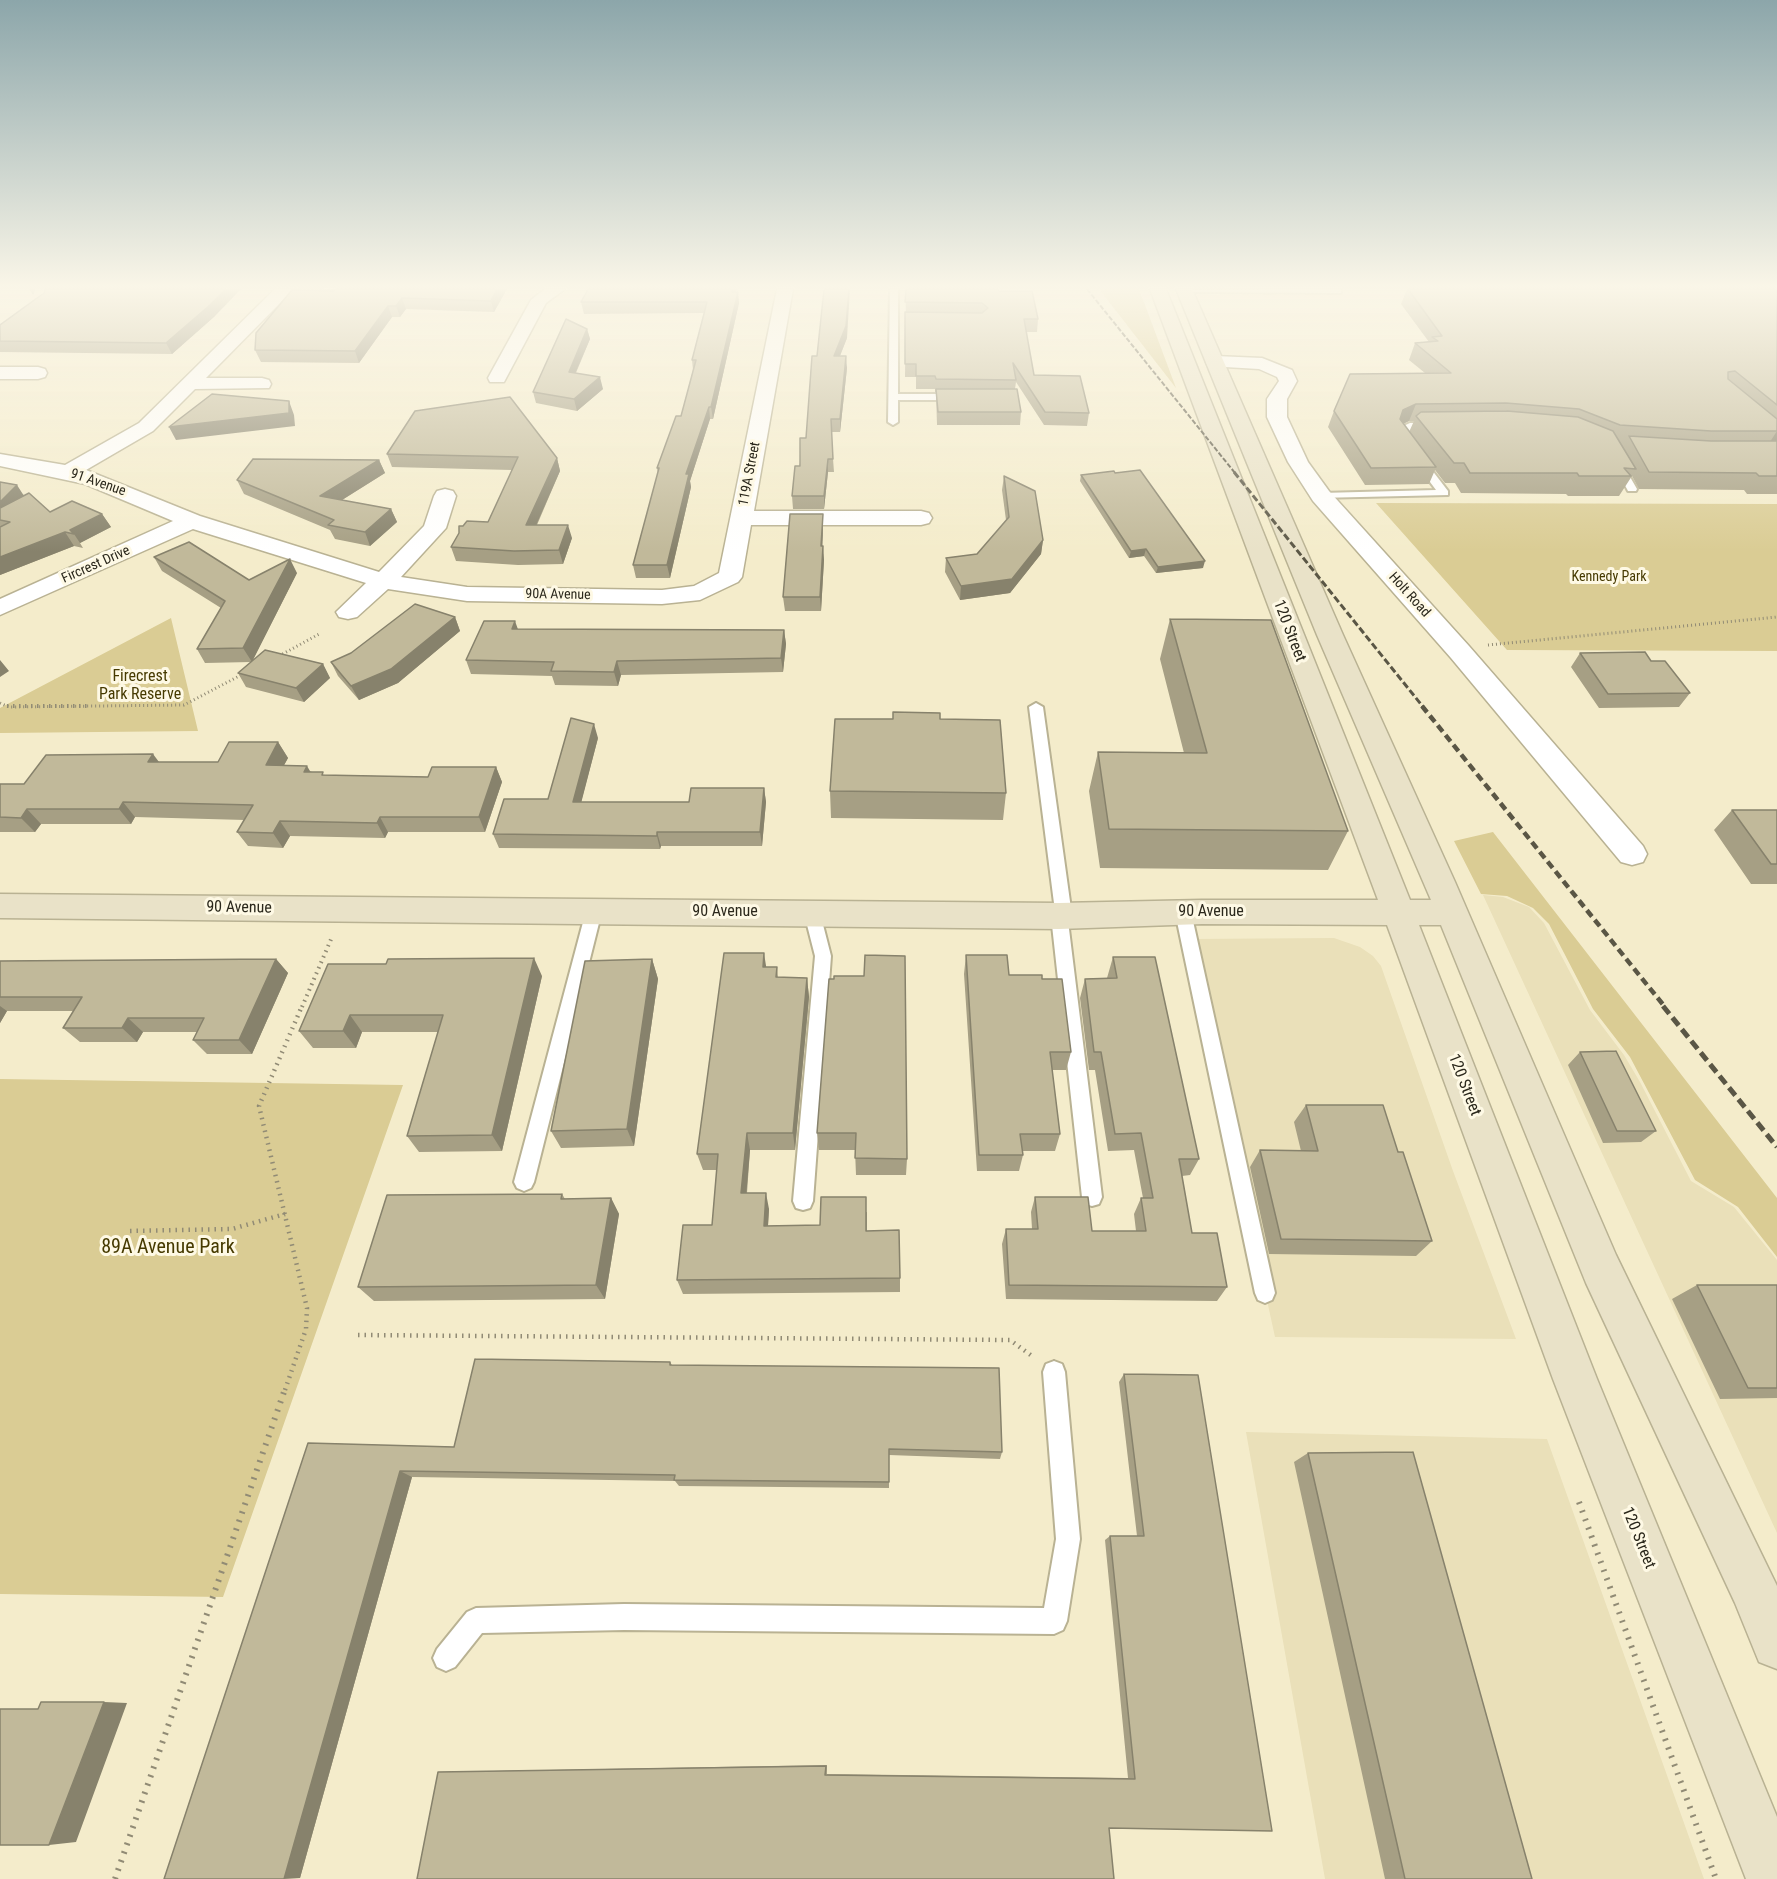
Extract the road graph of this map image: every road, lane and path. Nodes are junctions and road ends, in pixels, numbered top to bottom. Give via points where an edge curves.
1 (197, 377) edge
2 (768, 377) edge
3 (893, 377) edge
4 (1190, 377) edge
5 (1221, 377) edge
6 (1287, 377) edge
7 (191, 383) junction
8 (262, 384) dead end
9 (893, 397) junction
10 (971, 397) edge
11 (893, 422) dead end
12 (1443, 426) edge
13 (1613, 455) edge
14 (0, 460) edge
15 (68, 472) junction
16 (1632, 489) edge
17 (445, 496) dead end
18 (1321, 496) junction
19 (741, 518) junction
20 (921, 518) dead end
21 (192, 521) junction
22 (730, 577) joint
23 (383, 581) junction
24 (1274, 593) junction
25 (0, 608) edge
26 (348, 612) dead end
27 (1777, 617) edge
28 (321, 633) dead end
29 (1330, 634) junction
30 (1487, 645) dead end
31 (273, 659) edge
32 (244, 674) edge
33 (0, 703) edge
34 (1036, 707) dead end
35 (1632, 854) dead end
36 (0, 906) edge
37 (594, 911) junction
38 (1183, 912) junction
39 (812, 913) junction
40 (1451, 913) junction
41 (1399, 914) junction
42 (1062, 916) junction
43 (332, 937) dead end
44 (524, 1182) dead end
45 (1092, 1197) dead end
46 (803, 1201) dead end
47 (285, 1214) junction
48 (130, 1232) dead end
49 (1265, 1293) dead end
50 (358, 1335) dead end
51 (1032, 1356) dead end
52 (1054, 1372) dead end
53 (1579, 1502) dead end
54 (1777, 1644) edge
55 (446, 1658) dead end
56 (115, 1879) edge
57 (1716, 1879) edge
58 (1774, 1879) edge

1 - 7 street
2 - 19 street, 119A Street
3 - 9 lane
4 - 24 main road, 120 Street
5 - 29 main road
6 - 18 street, Holt Road via 1287,385 1275,404 1277,417 1298,462
7 - 8 street
7 - 15 street via 146,427
9 - 10 lane
9 - 11 lane
12 - 18 lane via 1410,426 1400,435 1444,493
13 - 16 lane
14 - 15 street, 91 Avenue
15 - 21 street, 91 Avenue
17 - 23 street via 435,528
18 - 35 street, Holt Road
19 - 20 street, 119A Street
19 - 22 street, 119A Street
21 - 23 street, 90A Avenue
21 - 25 street, Fircrest Drive
22 - 23 street, 90A Avenue via 700,593 662,597 467,594
23 - 26 street
24 - 29 main road via 1296,603 1304,617
24 - 41 main road, 120 Street
27 - 30 path
28 - 31 path
29 - 40 main road
32 - 33 path via 184,705 9,707
34 - 42 lane
36 - 37 main road, 90 Avenue
37 - 39 main road, 90 Avenue
37 - 44 lane
38 - 41 main road, 90 Avenue
38 - 42 main road, 90 Avenue
38 - 49 lane
39 - 42 main road, 90 Avenue
39 - 46 lane via 823,956
40 - 41 main road, 90 Avenue
40 - 54 main road via 1601,1269
41 - 58 main road, 120 Street via 1575,1379
42 - 45 lane
43 - 47 path via 259,1106
47 - 48 path via 232,1229
47 - 56 path via 307,1308 306,1329
50 - 51 path via 1010,1340
52 - 55 lane via 1068,1539 1054,1621 647,1617 476,1621
53 - 57 path

